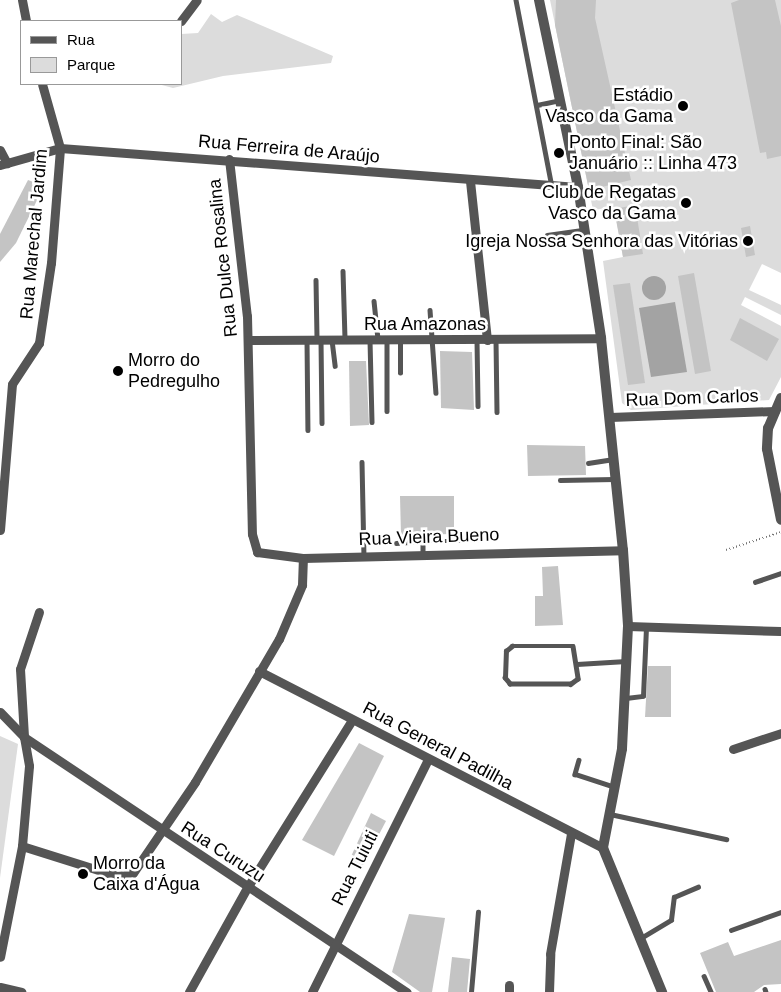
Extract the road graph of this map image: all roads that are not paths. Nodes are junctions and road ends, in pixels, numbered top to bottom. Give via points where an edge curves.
1 (22, 0) edge
2 (197, 0) edge
3 (517, 0) edge
4 (538, 0) edge
5 (26, 20) edge
6 (182, 20) edge
7 (42, 85) edge
8 (560, 100) junction
9 (536, 105) junction
10 (60, 148) junction
11 (0, 150) edge
12 (229, 159) junction
13 (4, 164) edge
14 (470, 181) junction
15 (578, 187) junction
16 (553, 188) junction
17 (584, 230) junction
18 (547, 235) dead end
19 (343, 272) dead end
20 (316, 280) dead end
21 (374, 301) dead end
22 (430, 310) dead end
23 (601, 338) junction
24 (248, 340) junction
25 (307, 340) junction
26 (319, 340) junction
27 (332, 340) junction
28 (345, 340) junction
29 (378, 340) junction
30 (400, 340) junction
31 (435, 340) junction
32 (477, 340) junction
33 (491, 340) junction
34 (335, 366) dead end
35 (400, 373) dead end
36 (436, 393) dead end
37 (781, 398) edge
38 (478, 406) dead end
39 (387, 411) dead end
40 (775, 411) junction
41 (496, 412) dead end
42 (610, 417) junction
43 (372, 422) dead end
44 (322, 423) dead end
45 (308, 430) dead end
46 (614, 459) junction
47 (362, 462) dead end
48 (588, 463) dead end
49 (616, 479) junction
50 (560, 480) dead end
51 (781, 520) edge
52 (0, 530) edge
53 (252, 534) joint
54 (423, 541) junction
55 (477, 541) dead end
56 (396, 543) dead end
57 (623, 550) junction
58 (423, 553) junction
59 (364, 556) junction
60 (303, 558) junction
61 (781, 573) edge
62 (755, 582) dead end
63 (39, 612) dead end
64 (628, 626) junction
65 (646, 627) junction
66 (781, 631) edge
67 (626, 661) junction
68 (577, 664) junction
69 (259, 671) junction
70 (624, 698) junction
71 (0, 712) edge
72 (352, 720) junction
73 (781, 732) edge
74 (24, 737) junction
75 (733, 749) dead end
76 (428, 759) junction
77 (579, 760) dead end
78 (616, 787) junction
79 (610, 814) junction
80 (161, 832) junction
81 (570, 834) junction
82 (726, 838) dead end
83 (22, 846) junction
84 (603, 848) junction
85 (698, 887) dead end
86 (247, 888) junction
87 (478, 912) dead end
88 (781, 912) edge
89 (731, 930) dead end
90 (640, 939) junction
91 (334, 942) junction
92 (0, 957) edge
93 (704, 976) dead end
94 (0, 987) edge
95 (21, 992) edge
96 (189, 992) edge
97 (312, 992) edge
98 (407, 992) edge
99 (471, 992) edge
100 (549, 992) edge
101 (662, 992) edge
102 (711, 992) edge

1 - 5 street
2 - 6 street
3 - 9 lane
4 - 8 street
7 - 10 street, Rua Marechal Jardim
8 - 9 lane
8 - 15 street
9 - 16 lane
10 - 12 street, Rua Ferreira de Araújo
10 - 13 street, Rua Ferreira de Araújo
10 - 52 street, Rua Marechal Jardim via 46,308 39,343 12,384
11 - 13 street
12 - 14 street, Rua Ferreira de Araújo
12 - 24 street, Rua Dulce Rosalina
14 - 16 street, Rua Ferreira de Araújo
14 - 33 street
15 - 16 street, Rua Ferreira de Araújo
15 - 17 street
17 - 18 lane
17 - 23 street
19 - 28 lane
20 - 26 lane
21 - 29 lane
22 - 31 lane
23 - 33 street, Rua Amazonas
23 - 42 street
24 - 25 street, Rua Amazonas
24 - 53 street, Rua Dulce Rosalina
25 - 26 street, Rua Amazonas
25 - 45 lane
26 - 27 street, Rua Amazonas
26 - 44 lane
27 - 28 street, Rua Amazonas
27 - 34 lane
28 - 29 street, Rua Amazonas
29 - 30 street, Rua Amazonas
29 - 39 lane
29 - 43 lane
30 - 31 street, Rua Amazonas
30 - 35 lane
31 - 32 street, Rua Amazonas
31 - 36 lane
32 - 33 street, Rua Amazonas
32 - 38 lane
33 - 41 lane
37 - 40 street
40 - 42 street, Rua Dom Carlos
40 - 51 street via 767,449
42 - 46 street
46 - 48 lane
46 - 49 street
47 - 59 lane
49 - 50 lane
49 - 57 street
53 - 60 street, Rua Vieira Bueno via 257,552
54 - 55 lane
54 - 56 lane
54 - 58 lane
57 - 58 street, Rua Vieira Bueno
57 - 64 street
58 - 59 street, Rua Vieira Bueno
59 - 60 street, Rua Vieira Bueno
60 - 69 street via 302,585 293,613
61 - 62 lane
63 - 74 street via 20,669
64 - 65 street
64 - 67 street
65 - 66 street
65 - 70 lane via 643,696
67 - 68 lane
67 - 70 street
68 - 68 lane via 573,646 512,646 506,651 505,678 510,684 575,683
69 - 72 street, Rua General Padilha
69 - 80 street
70 - 78 street
71 - 74 street
72 - 76 street, Rua General Padilha
72 - 86 street
73 - 75 street
74 - 80 street, Rua Curuzu
74 - 83 street via 29,766
76 - 81 street, Rua General Padilha
76 - 91 street, Rua Tuiuti
77 - 78 lane via 575,774
78 - 79 street
79 - 82 lane
79 - 84 street
80 - 83 street via 127,876
80 - 86 street, Rua Curuzu
81 - 84 street, Rua General Padilha
81 - 100 street via 550,954
83 - 92 street
84 - 90 street
85 - 90 lane via 674,897 671,920 663,929
86 - 91 street, Rua Curuzu
86 - 96 street
87 - 99 lane
88 - 89 lane
90 - 101 street
91 - 97 street, Rua Tuiuti
91 - 98 street, Rua Curuzu
93 - 102 lane
94 - 95 street

